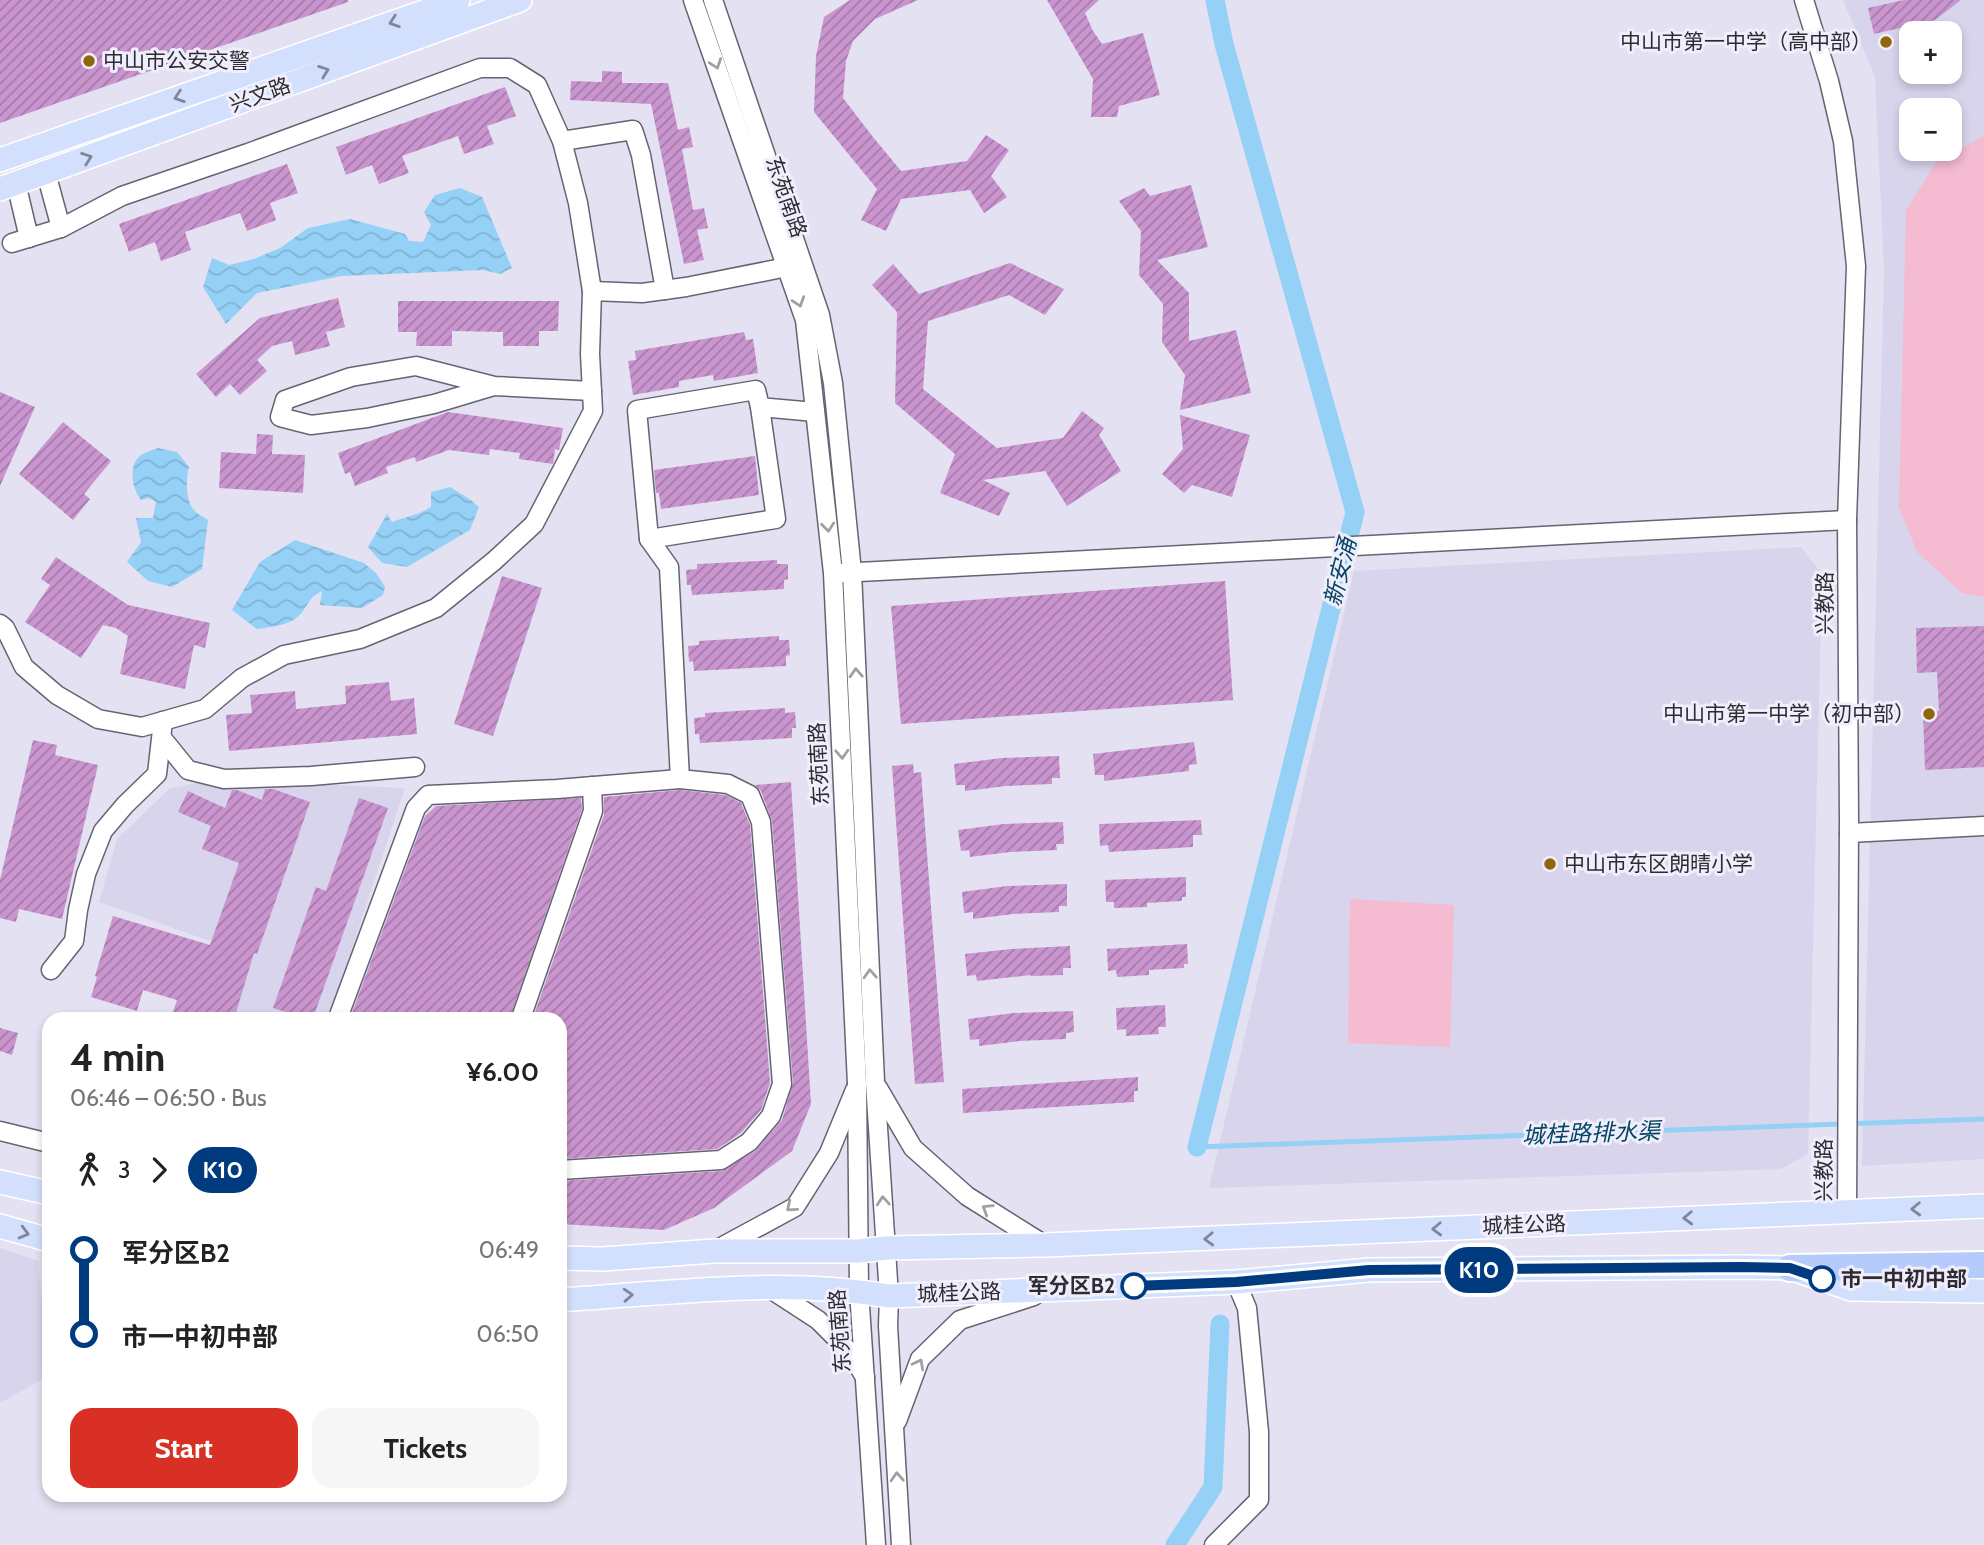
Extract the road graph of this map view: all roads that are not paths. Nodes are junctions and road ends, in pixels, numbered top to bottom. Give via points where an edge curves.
1 (458, 0) edge
2 (520, 0) edge
3 (693, 0) edge
4 (713, 0) edge
5 (1804, 0) edge
6 (562, 141) junction
7 (0, 160) edge
8 (46, 173) junction
9 (8, 186) edge
10 (61, 228) junction
11 (787, 267) junction
12 (665, 290) junction
13 (592, 291) junction
14 (494, 386) junction
15 (592, 391) junction
16 (760, 407) junction
17 (815, 412) junction
18 (1847, 520) junction
19 (649, 538) junction
20 (852, 572) junction
21 (833, 573) junction
22 (0, 624) edge
23 (163, 730) junction
24 (415, 767) dead end
25 (680, 779) junction
26 (592, 786) junction
27 (1984, 827) edge
28 (1849, 833) junction
29 (51, 971) dead end
30 (340, 1012) edge
31 (523, 1012) edge
32 (866, 1083) junction
33 (0, 1131) edge
34 (42, 1141) edge
35 (567, 1170) edge
36 (0, 1182) edge
37 (42, 1191) edge
38 (1984, 1206) edge
39 (1847, 1212) junction
40 (0, 1226) edge
41 (42, 1238) edge
42 (1045, 1245) junction
43 (887, 1248) junction
44 (714, 1251) junction
45 (858, 1251) junction
46 (567, 1258) edge
47 (1984, 1265) edge
48 (1790, 1268) junction
49 (1236, 1282) junction
50 (766, 1286) junction
51 (1053, 1289) junction
52 (859, 1291) junction
53 (1984, 1291) edge
54 (890, 1296) junction
55 (567, 1300) edge
56 (866, 1380) junction
57 (894, 1427) junction
58 (876, 1545) edge
59 (901, 1545) edge
60 (1214, 1545) edge

1 -> 7 main road, 兴文路
8 -> 2 main road, 兴文路
3 -> 11 street, 东苑南路
4 - 20 street, 东苑南路 via 820,315 833,383
5 - 18 street, 兴教路 via 1843,141 1856,266
6 - 10 street via 537,85 510,68 480,68 122,195
6 - 12 street via 633,130
6 - 13 street via 578,203
8 - 9 main road, 兴文路
8 - 10 street
9 - 10 street via 20,241
11 - 12 street
11 -> 17 street, 东苑南路 via 806,320
12 - 13 street
13 - 15 street
14 - 14 street via 416,366 351,377 285,400 280,417 311,425 367,418
14 - 15 street
15 - 23 street via 593,411 534,524 436,608 360,639 284,655 242,678 205,709
16 - 17 street
16 - 19 street via 776,519
16 - 19 street via 756,390 637,410
17 -> 21 street, 东苑南路
18 - 20 street
18 - 28 street, 兴教路
19 - 25 street via 669,567
20 - 21 street
32 -> 20 street, 东苑南路
21 -> 32 street, 东苑南路
22 - 23 street via 24,667 57,695 98,719
23 - 24 street via 188,770 224,779
23 - 29 street via 157,774 103,831 86,874 74,941
25 - 26 street
25 - 35 street via 728,784 750,795 761,822 782,1084 771,1116 749,1142 721,1160
26 - 30 street via 428,795 416,808
26 - 31 street via 593,811
27 - 28 street
28 - 39 street, 兴教路
42 -> 32 street via 967,1196 913,1148
43 -> 32 street, 东苑南路
32 -> 44 street via 795,1207
32 - 45 street, 东苑南路
33 - 34 street
36 - 37 main road
38 -> 39 main road, 城桂公路
39 -> 42 main road, 城桂公路
40 -> 41 main road
42 - 43 main road, 城桂公路
43 - 45 main road, 城桂公路
43 - 54 street, 东苑南路
44 - 45 main road, 城桂公路
44 - 46 main road, 城桂公路
45 - 52 street, 东苑南路
47 - 48 highway
48 - 49 main road, 城桂公路 via 1369,1270
48 - 53 main road, 城桂公路 via 1851,1289
49 - 51 main road, 城桂公路
49 - 60 street via 1247,1308 1259,1432 1259,1500
50 - 52 main road, 城桂公路
55 -> 50 main road, 城桂公路
50 - 56 street via 818,1320 848,1350
51 - 54 main road, 城桂公路
57 -> 51 street via 920,1359 960,1320
52 - 54 main road, 城桂公路
52 - 56 street, 东苑南路
54 - 57 street, 东苑南路
56 - 58 street, 东苑南路
59 -> 57 street, 东苑南路

